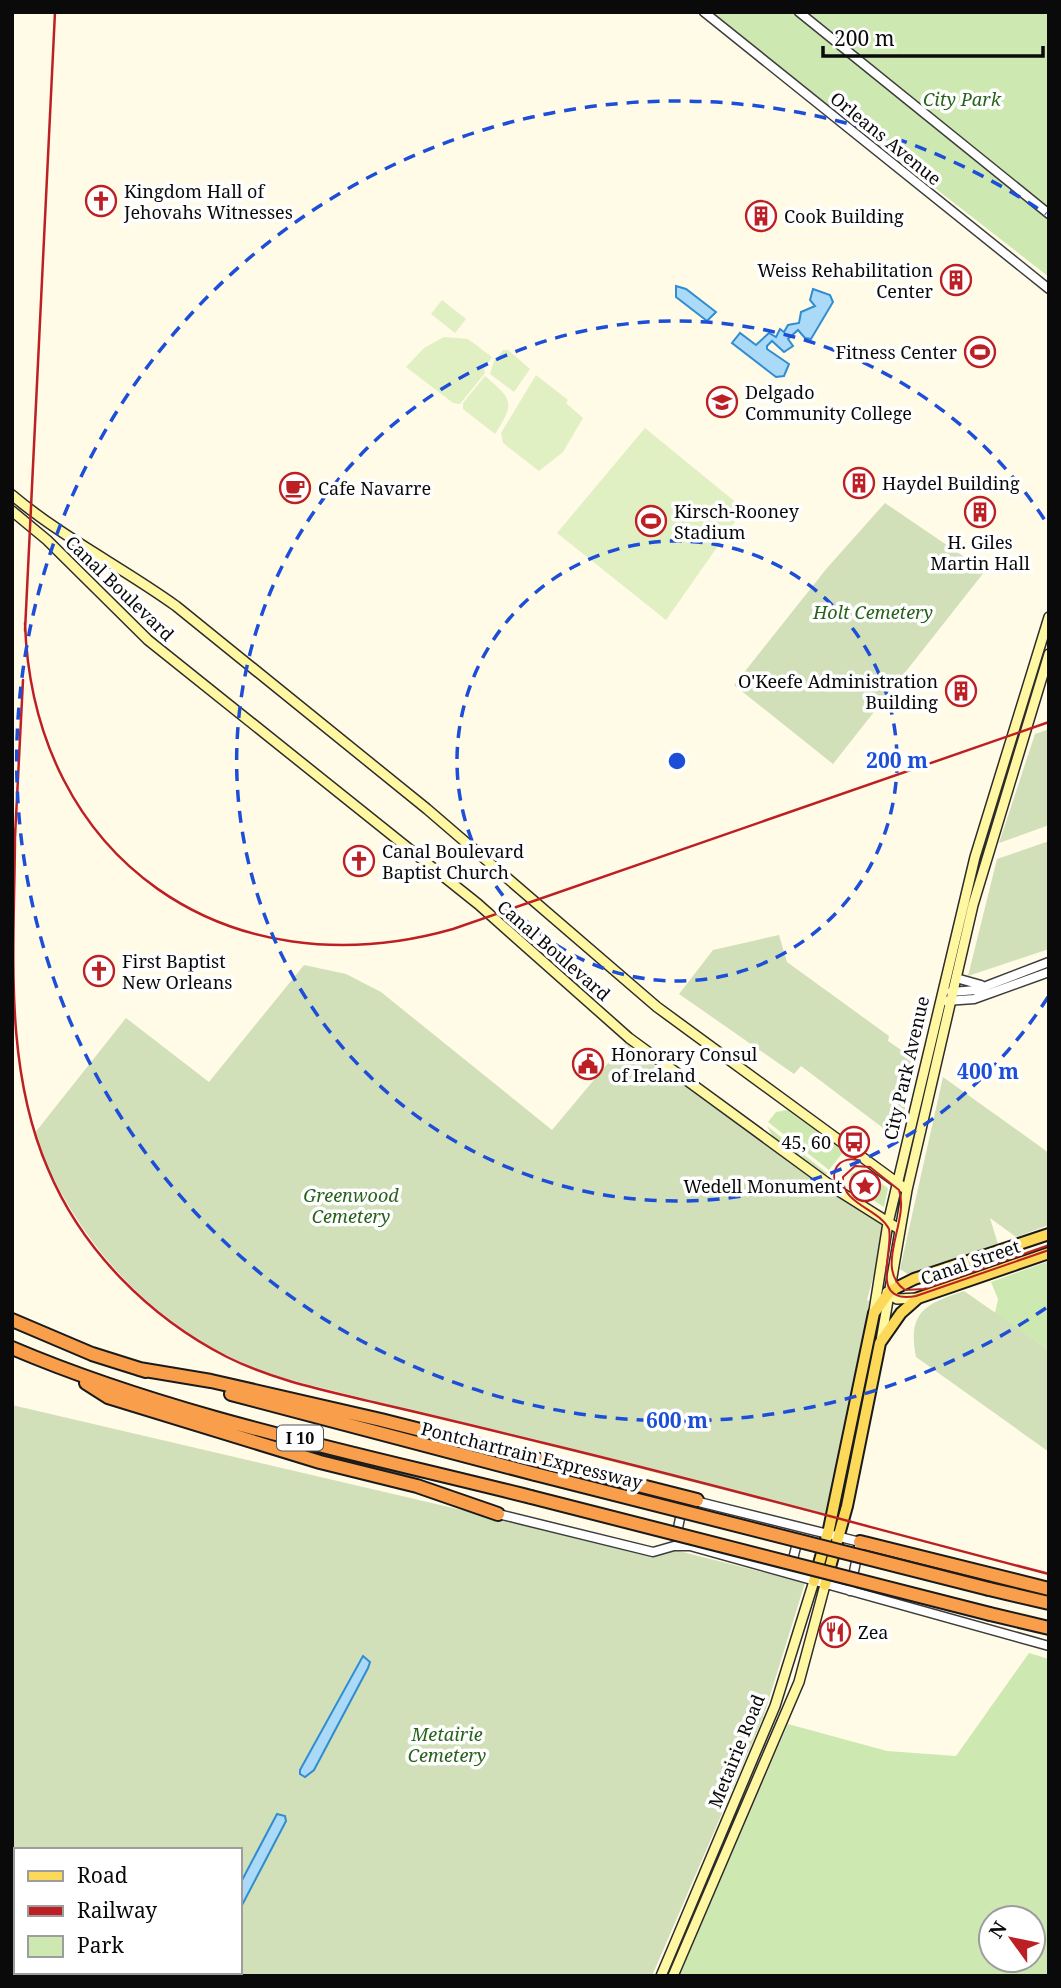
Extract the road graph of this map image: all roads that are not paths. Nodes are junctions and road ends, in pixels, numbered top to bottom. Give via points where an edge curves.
1 (704, 12) edge
2 (799, 12) edge
3 (1049, 214) edge
4 (1049, 289) edge
5 (12, 495) edge
6 (12, 512) edge
7 (1049, 617) edge
8 (1049, 654) edge
9 (1049, 962) edge
10 (1049, 972) edge
11 (956, 978) junction
12 (998, 983) junction
13 (953, 990) junction
14 (940, 1000) junction
15 (950, 1001) junction
16 (898, 1181) junction
17 (907, 1190) junction
18 (888, 1223) junction
19 (899, 1229) junction
20 (1049, 1234) edge
21 (1007, 1248) junction
22 (1049, 1253) edge
23 (1013, 1266) junction
24 (894, 1267) junction
25 (881, 1274) junction
26 (914, 1279) junction
27 (889, 1294) junction
28 (918, 1298) junction
29 (874, 1313) junction
30 (12, 1320) edge
31 (880, 1343) junction
32 (12, 1348) edge
33 (139, 1369) junction
34 (71, 1373) junction
35 (697, 1500) junction
36 (498, 1514) joint
37 (802, 1528) junction
38 (832, 1536) junction
39 (860, 1542) junction
40 (682, 1545) junction
41 (789, 1573) junction
42 (820, 1583) junction
43 (1049, 1589) edge
44 (850, 1591) junction
45 (1049, 1604) edge
46 (1049, 1628) edge
47 (1049, 1646) edge
48 (661, 1976) edge
49 (673, 1976) edge

1 - 4 street, Orleans Avenue
2 - 3 street
5 - 16 main road, Canal Boulevard via 61,534 176,606 427,809 657,1007
6 - 18 main road, Canal Boulevard via 47,540 148,640 478,904 629,1038
7 - 14 main road, City Park Avenue via 976,851
8 - 11 main road, City Park Avenue via 988,847
9 - 12 street
10 - 15 street via 974,999
11 - 12 street via 974,985
11 - 13 main road, City Park Avenue
12 - 13 street via 976,990
13 - 14 street
13 - 15 main road, City Park Avenue
14 - 15 street
14 - 16 main road, City Park Avenue
15 - 17 main road, City Park Avenue
16 - 17 main road, Canal Boulevard
16 - 18 main road, City Park Avenue
17 - 19 main road, City Park Avenue
18 - 19 main road, Canal Boulevard
18 - 25 main road, City Park Avenue
19 - 24 main road, City Park Avenue
20 - 21 main road, Canal Street
21 - 23 main road
21 - 26 main road, Canal Street
22 - 23 main road, Canal Street
23 - 28 main road, Canal Street
24 - 26 main road via 903,1279
24 - 27 main road, City Park Avenue
25 - 27 main road
25 - 29 main road, City Park Avenue
26 - 27 main road, Canal Street
27 - 28 main road
27 - 29 main road, Canal Street
27 - 31 main road, City Park Avenue
28 - 31 main road, Canal Street
29 - 38 main road, City Park Avenue
30 - 33 highway, Pontchartrain Expressway / I 10
31 - 38 main road, City Park Avenue via 852,1482
32 - 34 highway, I 10
33 - 35 highway via 381,1420
33 - 45 highway, Pontchartrain Expressway / I 10, bridge
34 - 36 highway via 108,1397 320,1462 417,1486
34 - 46 highway, I 10, bridge via 158,1401
35 - 37 street
35 - 40 street via 683,1506 676,1536
36 - 40 street via 653,1552
37 - 38 street
37 - 41 street
38 - 39 street
38 - 42 main road, Metairie Road
39 - 43 highway
39 - 44 street
40 - 41 street
41 - 42 street
42 - 44 street
42 - 48 main road, Metairie Road via 775,1706
42 - 49 main road, Metairie Road via 799,1682
44 - 47 street

